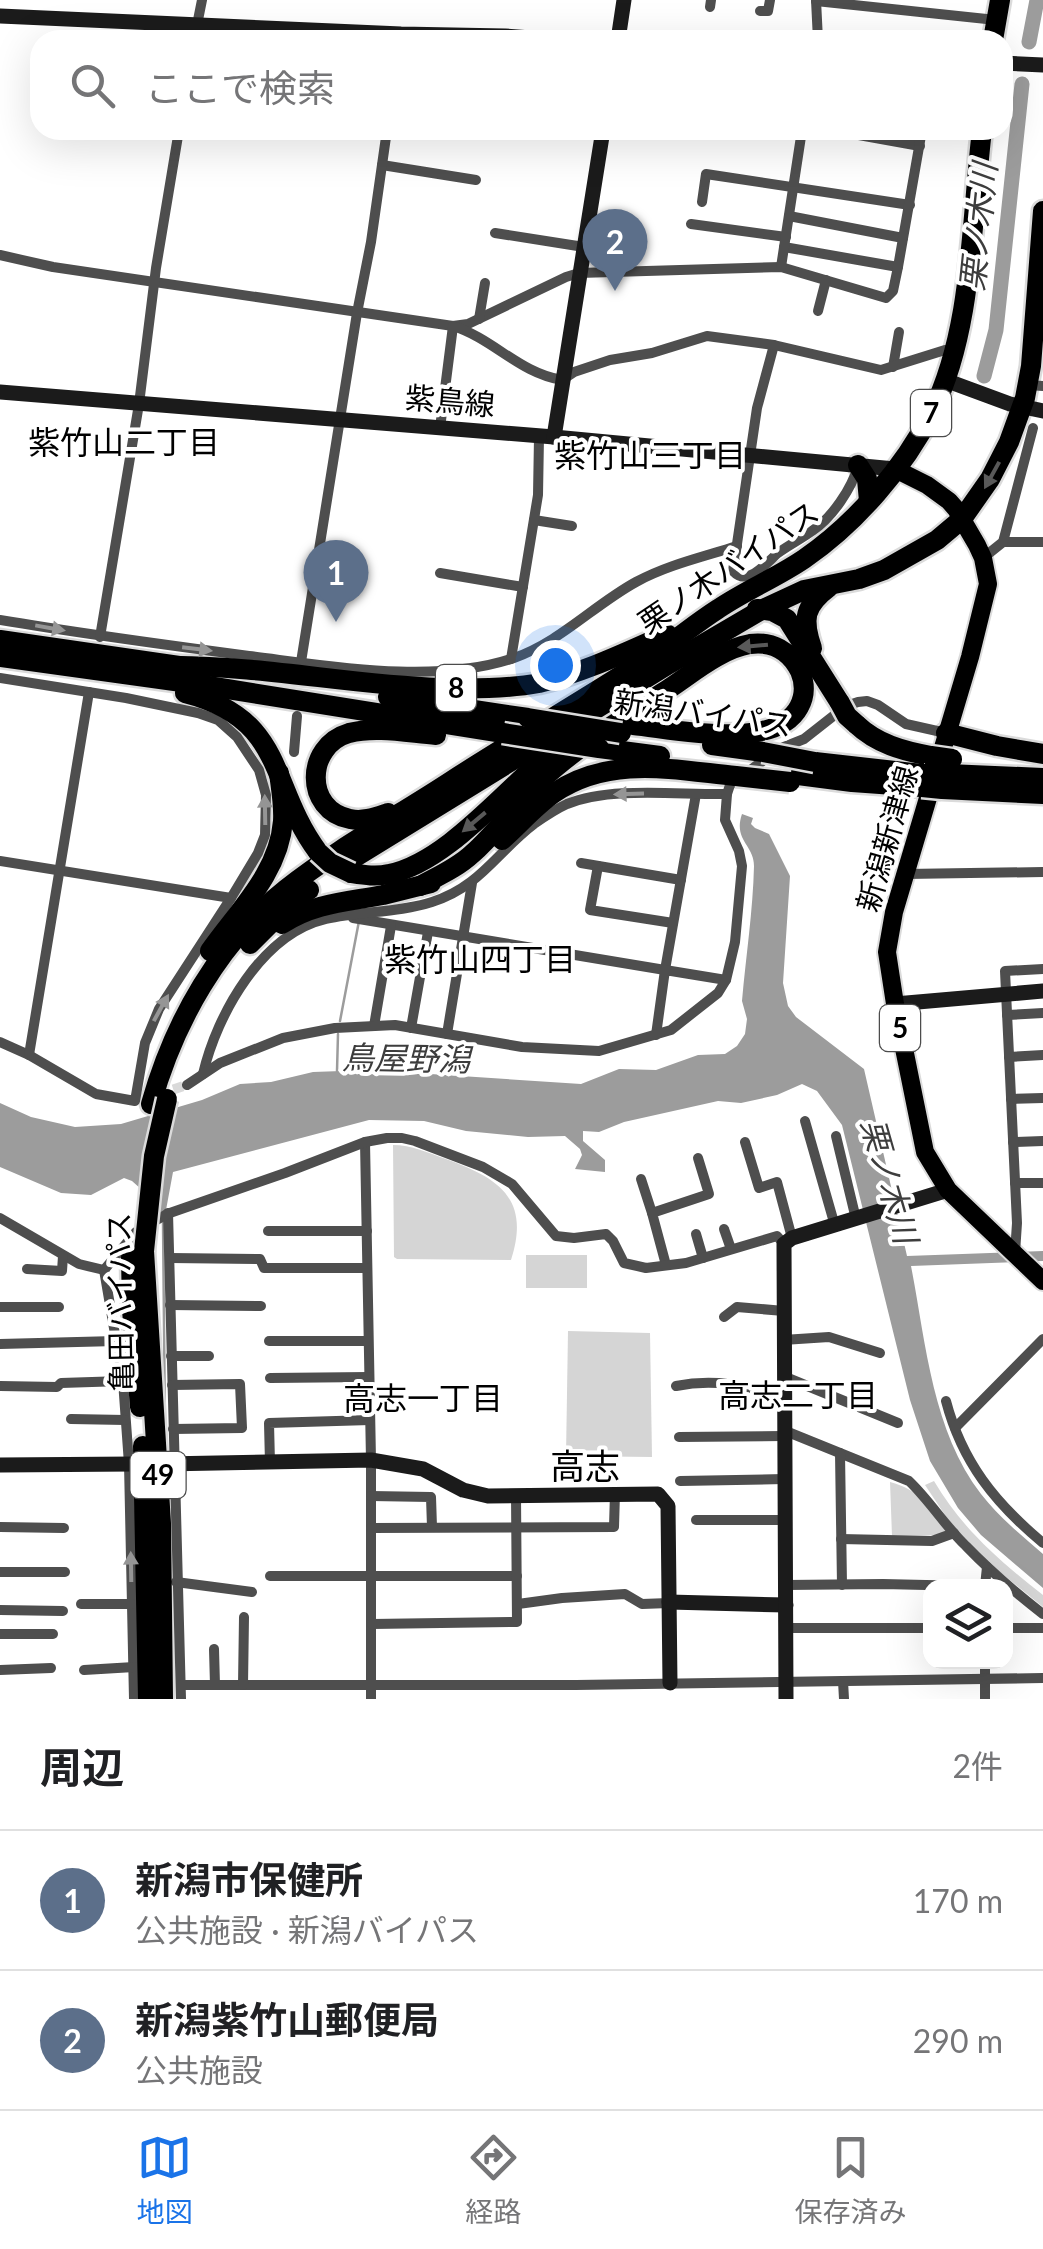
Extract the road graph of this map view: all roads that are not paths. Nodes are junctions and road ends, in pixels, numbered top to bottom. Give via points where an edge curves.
1 (202, 0) edge
2 (624, 0) edge
3 (770, 0) edge
4 (816, 0) edge
5 (760, 11) dead end
6 (0, 16) edge
7 (996, 20) edge
8 (171, 30) edge
9 (195, 30) edge
10 (620, 30) edge
11 (818, 30) edge
12 (1013, 63) edge
13 (1043, 64) edge
14 (177, 140) edge
15 (386, 140) edge
16 (601, 140) edge
17 (801, 140) edge
18 (887, 140) edge
19 (921, 140) edge
20 (975, 140) edge
21 (920, 146) junction
22 (382, 165) junction
23 (476, 180) dead end
24 (794, 187) junction
25 (702, 202) dead end
26 (910, 205) junction
27 (1043, 211) edge
28 (789, 216) junction
29 (690, 224) dead end
30 (495, 234) dead end
31 (904, 238) junction
32 (785, 242) junction
33 (584, 247) junction
34 (0, 255) edge
35 (781, 266) junction
36 (898, 267) junction
37 (580, 273) junction
38 (826, 280) junction
39 (154, 282) junction
40 (485, 283) dead end
41 (818, 311) dead end
42 (357, 313) junction
43 (479, 318) junction
44 (453, 326) junction
45 (899, 332) dead end
46 (774, 345) junction
47 (955, 351) junction
48 (893, 367) junction
49 (562, 380) junction
50 (945, 380) junction
51 (1036, 385) edge
52 (0, 392) edge
53 (139, 404) junction
54 (1033, 409) edge
55 (341, 420) junction
56 (440, 428) junction
57 (1032, 428) dead end
58 (547, 437) junction
59 (752, 455) junction
60 (858, 464) junction
61 (895, 469) junction
62 (869, 501) junction
63 (962, 519) junction
64 (534, 520) junction
65 (572, 526) dead end
66 (1003, 542) junction
67 (1043, 542) edge
68 (737, 546) junction
69 (983, 558) junction
70 (440, 573) dead end
71 (523, 586) junction
72 (830, 586) junction
73 (722, 606) junction
74 (762, 609) junction
75 (0, 620) edge
76 (719, 636) junction
77 (100, 637) junction
78 (0, 640) edge
79 (0, 657) edge
80 (511, 659) junction
81 (648, 659) junction
82 (301, 662) junction
83 (174, 666) junction
84 (818, 668) junction
85 (104, 672) junction
86 (0, 678) edge
87 (88, 692) junction
88 (297, 716) dead end
89 (531, 723) junction
90 (627, 729) junction
91 (560, 730) junction
92 (946, 734) junction
93 (498, 737) junction
94 (1043, 744) edge
95 (998, 746) junction
96 (294, 752) dead end
97 (1043, 754) edge
98 (801, 773) junction
99 (936, 773) junction
100 (279, 774) junction
101 (1043, 774) edge
102 (736, 779) junction
103 (696, 794) junction
104 (1043, 794) edge
105 (417, 803) junction
106 (0, 861) edge
107 (581, 864) dead end
108 (598, 866) junction
109 (60, 871) junction
110 (1043, 872) edge
111 (906, 874) junction
112 (681, 880) junction
113 (472, 883) junction
114 (420, 886) junction
115 (231, 898) junction
116 (342, 916) junction
117 (674, 923) junction
118 (390, 926) junction
119 (428, 932) junction
120 (464, 936) junction
121 (246, 948) junction
122 (1043, 969) edge
123 (665, 970) junction
124 (726, 980) junction
125 (1043, 990) edge
126 (1006, 993) junction
127 (895, 1004) junction
128 (1043, 1013) edge
129 (1007, 1015) junction
130 (374, 1026) junction
131 (412, 1028) junction
132 (447, 1034) junction
133 (656, 1034) junction
134 (0, 1042) edge
135 (1043, 1055) edge
136 (29, 1056) junction
137 (1009, 1057) junction
138 (203, 1074) junction
139 (187, 1085) tunnel mouth
140 (1043, 1098) edge
141 (152, 1099) junction
142 (1011, 1099) junction
143 (805, 1121) dead end
144 (836, 1136) dead end
145 (1043, 1141) edge
146 (365, 1142) junction
147 (744, 1142) dead end
148 (1013, 1142) junction
149 (698, 1158) dead end
150 (641, 1179) dead end
151 (1043, 1183) edge
152 (1015, 1184) junction
153 (948, 1190) junction
154 (652, 1212) junction
155 (164, 1215) junction
156 (0, 1218) edge
157 (858, 1219) junction
158 (835, 1226) junction
159 (724, 1228) dead end
160 (268, 1231) dead end
161 (366, 1232) junction
162 (696, 1234) dead end
163 (788, 1241) junction
164 (731, 1249) junction
165 (137, 1251) junction
166 (1015, 1254) junction
167 (63, 1256) junction
168 (170, 1258) junction
169 (703, 1258) junction
170 (666, 1266) junction
171 (367, 1268) junction
172 (27, 1270) dead end
173 (104, 1270) junction
174 (1041, 1275) edge
175 (170, 1306) junction
176 (261, 1306) dead end
177 (59, 1307) dead end
178 (0, 1308) edge
179 (784, 1310) junction
180 (724, 1317) dead end
181 (1043, 1339) edge
182 (269, 1340) dead end
183 (783, 1340) junction
184 (116, 1341) junction
185 (368, 1341) junction
186 (0, 1344) edge
187 (880, 1353) dead end
188 (171, 1356) junction
189 (209, 1356) dead end
190 (783, 1376) junction
191 (369, 1377) junction
192 (270, 1378) dead end
193 (122, 1381) junction
194 (172, 1385) junction
195 (0, 1386) edge
196 (676, 1386) dead end
197 (783, 1396) junction
198 (946, 1400) dead end
199 (71, 1420) dead end
200 (126, 1420) junction
201 (370, 1420) junction
202 (898, 1423) dead end
203 (955, 1428) junction
204 (173, 1429) junction
205 (783, 1433) junction
206 (679, 1438) dead end
207 (840, 1453) junction
208 (370, 1460) junction
209 (270, 1463) junction
210 (132, 1464) junction
211 (169, 1464) junction
212 (0, 1465) edge
213 (784, 1479) junction
214 (680, 1481) dead end
215 (615, 1493) junction
216 (516, 1495) junction
217 (371, 1496) junction
218 (696, 1520) dead end
219 (785, 1520) junction
220 (518, 1526) junction
221 (0, 1527) edge
222 (432, 1527) junction
223 (64, 1528) dead end
224 (371, 1528) junction
225 (954, 1533) junction
226 (841, 1539) junction
227 (1043, 1543) edge
228 (987, 1567) junction
229 (0, 1572) edge
230 (65, 1572) dead end
231 (270, 1576) dead end
232 (517, 1576) junction
233 (372, 1577) junction
234 (986, 1579) edge
235 (176, 1582) junction
236 (842, 1585) junction
237 (786, 1586) junction
238 (923, 1586) edge
239 (252, 1592) dead end
240 (669, 1603) junction
241 (81, 1604) dead end
242 (132, 1604) junction
243 (518, 1604) junction
244 (786, 1605) junction
245 (0, 1610) edge
246 (63, 1611) dead end
247 (1043, 1614) edge
248 (244, 1616) dead end
249 (372, 1624) junction
250 (786, 1628) junction
251 (923, 1628) edge
252 (1013, 1628) edge
253 (1043, 1628) edge
254 (0, 1634) edge
255 (53, 1634) dead end
256 (214, 1649) dead end
257 (51, 1668) dead end
258 (134, 1668) junction
259 (985, 1669) edge
260 (0, 1670) edge
261 (84, 1670) dead end
262 (1043, 1678) edge
263 (985, 1679) junction
264 (843, 1681) junction
265 (784, 1682) junction
266 (670, 1683) junction
267 (733, 1683) junction
268 (576, 1684) junction
269 (242, 1685) junction
270 (372, 1685) junction
271 (472, 1685) junction
272 (181, 1686) junction
273 (216, 1686) junction
274 (134, 1699) edge
275 (148, 1699) edge
276 (163, 1699) edge
277 (181, 1699) edge
278 (371, 1699) edge
279 (472, 1699) edge
280 (576, 1699) edge
281 (735, 1699) edge
282 (786, 1699) edge
283 (844, 1699) edge
284 (985, 1699) edge

1 - 9 street
2 - 10 street
3 - 5 street via 768,11
4 - 7 street
4 - 11 street
6 - 8 street
12 - 13 street
14 - 39 street
15 - 22 street
16 - 33 street
17 - 24 street
18 - 21 street
19 - 21 street
20 - 47 highway, 栗ノ木バイパス / 7
21 - 26 street
22 - 23 street
22 - 42 street
24 - 25 street via 706,174
24 - 26 street
24 - 28 street
26 - 31 street
27 - 51 highway, 栗ノ木バイパス
28 - 31 street
28 - 32 street
29 - 32 street
30 - 33 street
31 - 36 street
32 - 35 street
32 - 36 street
33 - 37 street
34 - 39 street
35 - 37 street
35 - 38 street
36 - 38 street via 886,298
37 - 43 street
37 - 49 street
38 - 41 street
39 - 42 street
39 - 53 street
40 - 43 street
42 - 44 street
42 - 55 street
43 - 44 street
44 - 49 street via 542,377
44 - 56 street
45 - 48 street
46 - 48 street via 881,370
46 - 49 street via 707,336 610,360
46 - 59 street
47 - 48 street
47 - 50 highway, 栗ノ木バイパス / 7
49 - 58 street
50 - 54 street
50 - 61 highway, 栗ノ木バイパス / 7
51 - 54 highway, 栗ノ木バイパス
52 - 53 street, 紫鳥線
53 - 55 street, 紫鳥線
53 - 77 street
54 -> 63 highway, 栗ノ木バイパス
55 - 56 street, 紫鳥線
55 - 82 street
56 - 58 street, 紫鳥線
57 - 66 street
58 - 59 street, 紫鳥線
58 - 64 street
59 - 60 street, 紫鳥線
59 - 68 street
60 - 61 street, 紫鳥線
60 - 62 highway via 868,479
60 - 68 street via 850,488 817,528 751,576 732,571
61 - 62 highway, 栗ノ木バイパス / 7
61 - 63 main road, 新潟新津線 / 5 via 949,501
62 - 73 highway, 栗ノ木バイパス / 7 via 805,558
63 - 69 main road, 新潟新津線 / 5
63 - 72 highway, 栗ノ木バイパス via 905,560
64 - 65 street
64 - 71 street
66 - 67 street
66 - 69 street
68 - 80 street via 636,582 552,640
69 - 92 main road, 新潟新津線 / 5 via 988,584
70 - 71 street
71 - 80 street
72 - 74 highway, 栗ノ木バイパス
72 - 84 highway via 811,602 806,617
73 - 81 highway, 栗ノ木バイパス / 7
73 - 83 highway, 8 via 612,659 524,684 410,686
74 - 76 highway, 栗ノ木バイパス
74 - 81 highway via 732,612
74 - 84 highway via 787,619
75 -> 77 street
76 - 91 highway, 栗ノ木バイパス
76 -> 100 highway, 8, bridge via 545,757 428,856 387,874 350,873 318,852
77 -> 82 street
78 - 83 highway, 新潟バイパス / 8
79 - 85 highway, 8
80 - 82 street via 446,671
81 - 89 highway, 栗ノ木バイパス / 7
83 - 89 highway, 新潟バイパス / 8
84 - 99 highway, bridge via 847,716
85 - 93 highway, 8
85 - 100 highway, 8 via 220,706 254,730
86 - 87 street
87 - 109 street
115 -> 87 street via 265,835 266,795 254,761 218,720
88 - 96 street
89 - 91 highway, 新潟バイパス / 8, bridge
89 - 105 highway, 亀田バイパス / 7
90 - 91 highway, bridge
90 - 98 highway, 新潟バイパス, bridge via 764,752
90 -> 114 highway via 766,732 798,710 802,678 791,657 774,646 752,644 718,656 591,740 539,782 470,856
91 - 93 highway, 7, bridge
91 - 102 highway, 新潟バイパス / 7, bridge via 599,748
91 - 121 highway, 亀田バイパス / 49 via 345,864 294,900
92 - 95 highway
92 - 102 street via 858,702 730,786
92 - 111 main road, 新潟新津線 / 5
93 - 105 highway, 7 via 368,730 338,737 320,756 318,793 337,814 365,820
94 - 95 street
95 - 97 highway
98 - 99 highway, 新潟バイパス
98 - 99 highway, 新潟バイパス via 852,782
98 - 102 highway, bridge
99 - 101 highway
99 - 104 highway, 新潟バイパス
100 - 141 highway via 283,824 273,859 188,985 163,1043
102 - 103 street
102 - 114 highway via 608,770 555,792 471,865
102 - 124 street via 726,820 742,866
103 - 112 street
103 -> 113 street via 619,794 566,804 533,825
105 - 141 highway, 亀田バイパス / 49 via 286,889 250,923 188,1008
106 - 109 street
107 - 108 street
108 - 112 street
108 - 117 street via 590,910
109 - 115 street
109 - 136 street
110 - 111 street
111 - 127 main road, 新潟新津線 / 5 via 888,952
112 - 117 street
113 - 116 street via 432,902
113 - 120 street
114 - 121 highway via 321,905
141 -> 115 street via 144,1043 158,1009
116 - 118 street
116 - 138 street via 300,929 265,955 228,1010
117 - 123 street
118 - 119 street
118 - 130 street
119 - 120 street
119 - 131 street
120 - 123 street
120 - 132 street
121 - 141 highway, 亀田バイパス / 49
122 - 126 street via 1005,971
123 - 124 street
123 - 133 street
124 - 133 street via 671,1030
125 - 126 street
126 - 127 street
126 - 129 street
127 - 153 main road, 新潟新津線 / 5 via 925,1152
128 - 129 street
129 - 137 street
130 - 131 street
130 - 138 street via 283,1038
131 - 132 street
132 - 133 street via 599,1051
134 - 136 street
135 - 137 street
136 - 141 street via 96,1094
137 - 142 street
138 - 139 street
140 - 142 street
141 - 165 highway, 亀田バイパス / 49 via 136,1191
142 - 148 street
143 - 158 street
144 - 157 street
145 - 148 street
146 - 155 street
146 - 161 street
146 - 170 street via 402,1138 483,1167 512,1184 556,1236 606,1234 624,1263
147 - 163 street via 759,1188 777,1182
148 - 152 street
149 - 154 street via 709,1194
150 - 154 street
151 - 152 street
152 - 166 street
153 - 157 street
153 - 166 main road, 新潟新津線 / 5
154 - 170 street
155 - 168 street
155 - 173 street via 136,1232
156 - 167 street
157 - 158 street
158 - 163 street
159 - 164 street
160 - 161 street
161 - 171 street
162 - 169 street
163 - 164 street via 777,1236
163 - 179 street
164 - 169 street
165 - 275 highway, 亀田バイパス / 49 via 132,1310 143,1444
165 - 276 highway, 亀田バイパス / 49 via 161,1523
166 - 174 main road, 新潟新津線 / 5
167 - 172 street via 62,1271
167 - 173 street
168 - 171 street via 260,1259 264,1268
168 - 175 street
169 - 170 street
171 - 185 street
173 - 184 street
175 - 176 street
175 - 188 street
177 - 178 street
179 - 180 street via 737,1307
179 - 183 street
181 - 203 street
182 - 185 street
183 - 187 street via 829,1337
183 - 190 street
184 - 186 street
184 - 193 street
185 - 191 street
188 - 189 street
188 - 194 street
190 - 197 street
190 - 202 street
191 - 192 street
191 - 201 street
193 - 195 street
193 - 200 street
194 - 204 street
194 - 204 street via 240,1384 242,1428
196 - 197 street via 736,1384
197 - 205 street
198 - 203 street
199 - 200 street
200 - 210 street
201 - 208 street
201 - 209 street via 269,1424
203 - 227 street via 970,1463 1010,1516
204 - 211 street
205 - 206 street
205 - 207 street
205 - 213 street
207 - 225 street via 909,1481
207 - 226 street
208 - 209 street
208 - 216 street via 423,1468 488,1496
208 - 217 street
209 - 211 street
210 - 212 street
242 -> 210 street
211 - 235 street
213 - 214 street
213 - 219 street
215 - 216 street
215 - 220 street via 614,1527
215 - 240 street via 658,1494 668,1506
216 - 220 street
217 - 222 street via 431,1497
217 - 224 street
218 - 219 street
219 - 237 street
220 - 222 street
220 - 232 street
221 - 223 street
222 - 224 street
224 - 233 street
225 - 226 street via 932,1541
225 - 228 street
226 - 236 street
228 - 234 street
228 - 247 street
229 - 230 street
231 - 233 street
232 - 233 street
232 - 243 street
233 - 249 street
235 - 239 street
235 - 272 street
236 - 237 street
236 - 238 street
237 - 244 street
240 - 243 street via 642,1604 625,1594
240 - 244 street
240 - 266 street
241 - 242 street
242 - 258 street
243 - 249 street via 517,1622
244 - 250 street
245 - 246 street
248 - 269 street
249 - 270 street
250 - 251 street
250 - 265 street
252 - 253 street
254 - 255 street
256 - 273 street
257 - 260 street
258 - 261 street
258 - 274 street
259 - 263 street
262 - 263 street
263 - 264 street
263 - 284 street
264 - 265 street
264 - 283 street
265 - 267 street
265 - 282 street
266 - 267 street
266 - 268 street
267 - 281 street
268 - 271 street
268 - 280 street
269 - 270 street
269 - 273 street
270 - 271 street
270 - 278 street
271 - 279 street
272 - 273 street
272 - 277 street

